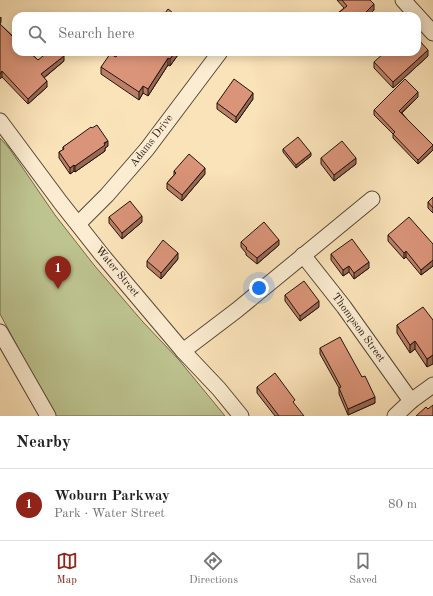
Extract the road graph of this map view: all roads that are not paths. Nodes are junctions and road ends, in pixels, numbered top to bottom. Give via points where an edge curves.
1 (403, 0) edge
2 (414, 12) edge
3 (421, 20) edge
4 (433, 33) edge
5 (217, 56) edge
6 (0, 121) edge
7 (372, 198) dead end
8 (78, 224) junction
9 (303, 255) junction
10 (0, 332) edge
11 (183, 351) junction
12 (433, 385) edge
13 (411, 402) junction
14 (48, 416) edge
15 (241, 416) edge
16 (395, 416) edge

1 - 2 street
3 - 4 street
5 - 8 street, Adams Drive via 147,149
6 - 8 street, Water Street
7 - 9 street
8 - 11 street, Water Street
9 - 11 street
9 - 13 street, Thompson Street via 344,307
10 - 14 street
11 - 15 street, Water Street
12 - 13 street
13 - 16 street

